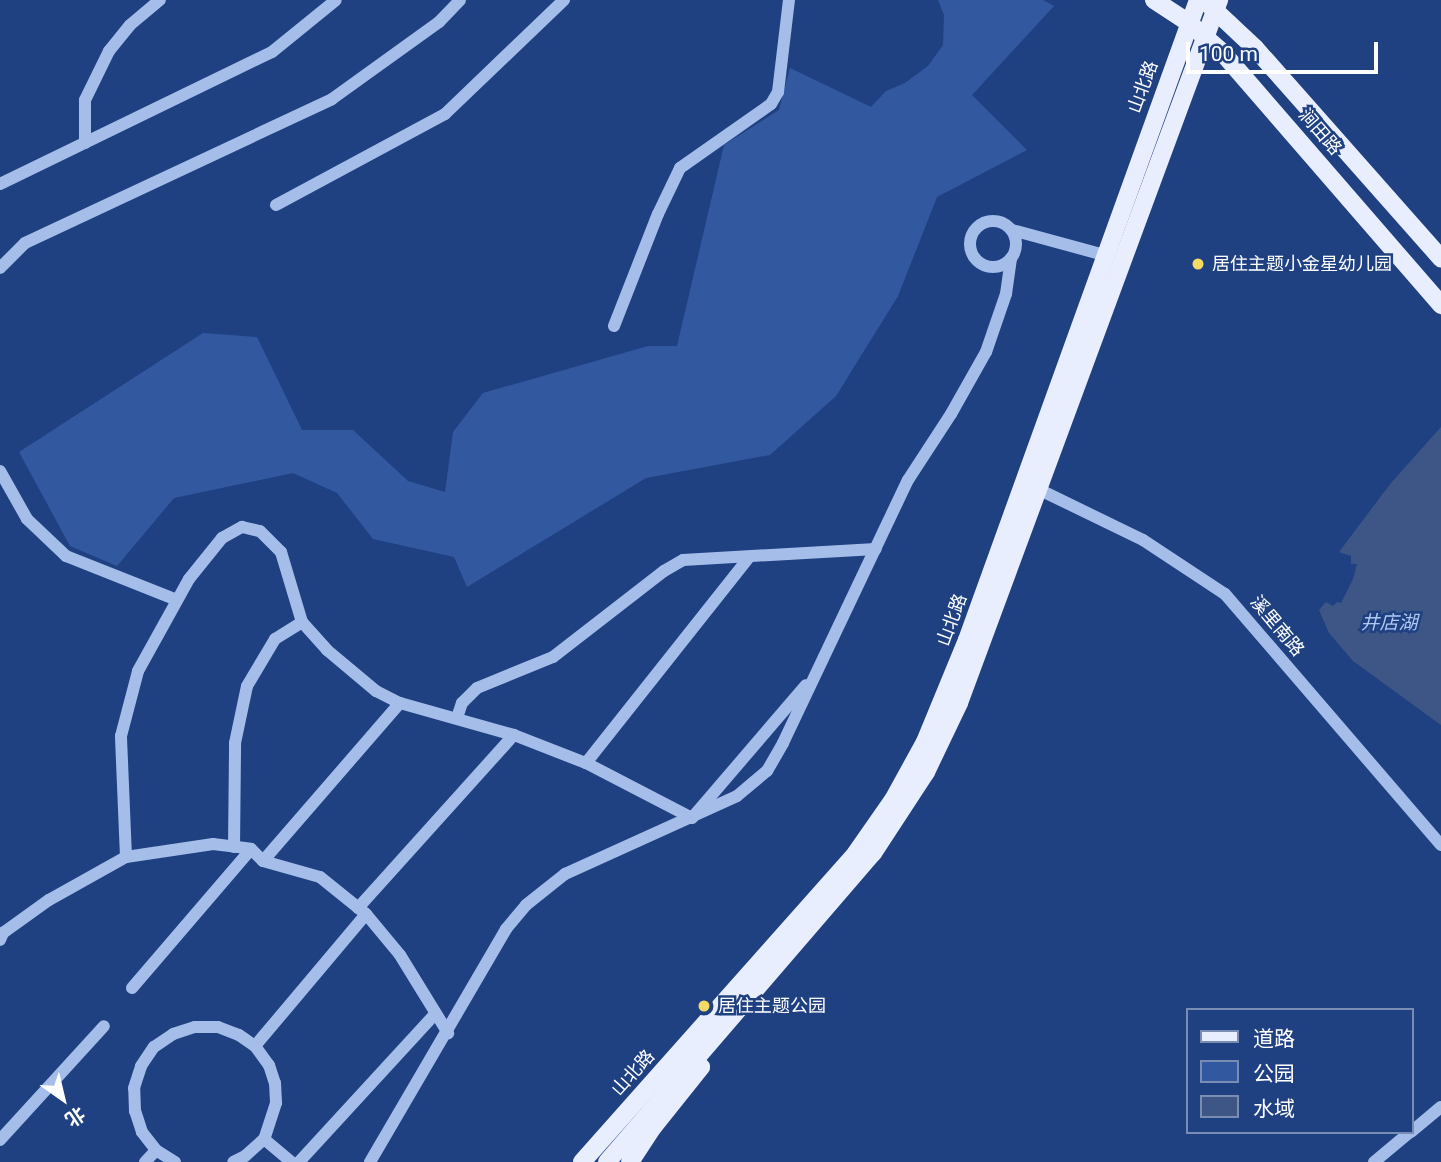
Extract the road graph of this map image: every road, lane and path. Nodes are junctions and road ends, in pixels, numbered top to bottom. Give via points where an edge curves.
1 (160, 0) edge
2 (336, 0) edge
3 (460, 0) edge
4 (564, 0) edge
5 (789, 0) edge
6 (1154, 0) edge
7 (1209, 2) edge
8 (1189, 23) junction
9 (1205, 36) junction
10 (85, 143) junction
11 (0, 184) edge
12 (276, 205) dead end
13 (1012, 230) junction
14 (1104, 255) junction
15 (1011, 258) junction
16 (1441, 258) edge
17 (0, 268) edge
18 (1441, 305) edge
19 (614, 326) dead end
20 (1, 474) edge
21 (1038, 489) junction
22 (876, 549) junction
23 (749, 557) junction
24 (177, 600) junction
25 (302, 622) junction
26 (817, 672) junction
27 (400, 703) junction
28 (457, 719) junction
29 (514, 735) junction
30 (586, 763) junction
31 (692, 818) junction
32 (1441, 845) edge
33 (234, 847) junction
34 (251, 849) junction
35 (126, 857) junction
36 (263, 861) junction
37 (362, 911) junction
38 (0, 940) edge
39 (760, 985) junction
40 (132, 988) dead end
41 (436, 1013) junction
42 (104, 1026) dead end
43 (448, 1033) junction
44 (255, 1046) junction
45 (1441, 1107) edge
46 (1413, 1130) edge
47 (1409, 1134) edge
48 (264, 1139) junction
49 (0, 1140) edge
50 (156, 1150) junction
51 (145, 1162) edge
52 (175, 1162) edge
53 (233, 1162) edge
54 (291, 1162) edge
55 (299, 1162) edge
56 (370, 1162) edge
57 (582, 1162) edge
58 (607, 1162) edge
59 (630, 1162) edge
60 (1374, 1162) edge

1 - 10 street via 108,51 85,100
2 - 10 street via 272,52
3 - 17 street via 439,22 332,99 25,243
4 - 12 street via 445,114
5 - 19 street via 778,92 771,104 680,167
6 - 8 main road, 涧田路
7 - 8 main road, 山北路
7 - 9 main road, 山北路
7 - 16 main road, 涧田路
8 - 9 main road, 涧田路
8 - 14 main road, 山北路
9 - 18 main road, 涧田路
9 - 21 main road, 山北路
10 - 11 street
13 - 14 street
13 - 15 street via 1016,244
13 - 15 street via 1000,222 985,223 971,240 973,254 984,265 999,266
14 - 57 main road, 山北路 via 967,640 929,734 893,800 856,853
15 - 22 street via 1006,294 986,352 908,480
20 - 24 street via 27,519 66,556
21 - 32 street, 溪里南路 via 1143,540 1226,594
21 - 39 main road, 山北路 via 958,703 917,788 873,853
22 - 23 street
22 - 26 street
23 - 28 street via 691,558 674,564 553,656 477,688 462,703
23 - 30 street
24 - 25 street via 222,538 242,527 260,531 281,552
24 - 35 street via 138,671 121,736
25 - 27 street via 361,680
25 - 33 street via 275,639 247,686 234,743
26 - 31 street
26 - 31 street via 767,771 748,790
27 - 28 street
27 - 36 street
28 - 29 street
29 - 30 street
29 - 37 street
30 - 31 street
31 - 43 street via 572,871 533,898 506,929
33 - 34 street
33 - 35 street via 213,844
34 - 36 street
34 - 40 street
35 - 38 street via 49,900 3,933
36 - 37 street via 320,877
37 - 41 street via 400,955
37 - 44 street
39 - 58 main road, 山北路
39 - 59 main road
41 - 43 street
41 - 55 street
42 - 49 street
43 - 56 street
44 - 48 street via 275,1083 276,1103
44 - 50 street via 218,1027 195,1027 154,1047 141,1066 134,1099 142,1132
45 - 46 street
47 - 60 street
48 - 53 street
48 - 54 street
50 - 51 street
50 - 52 street

